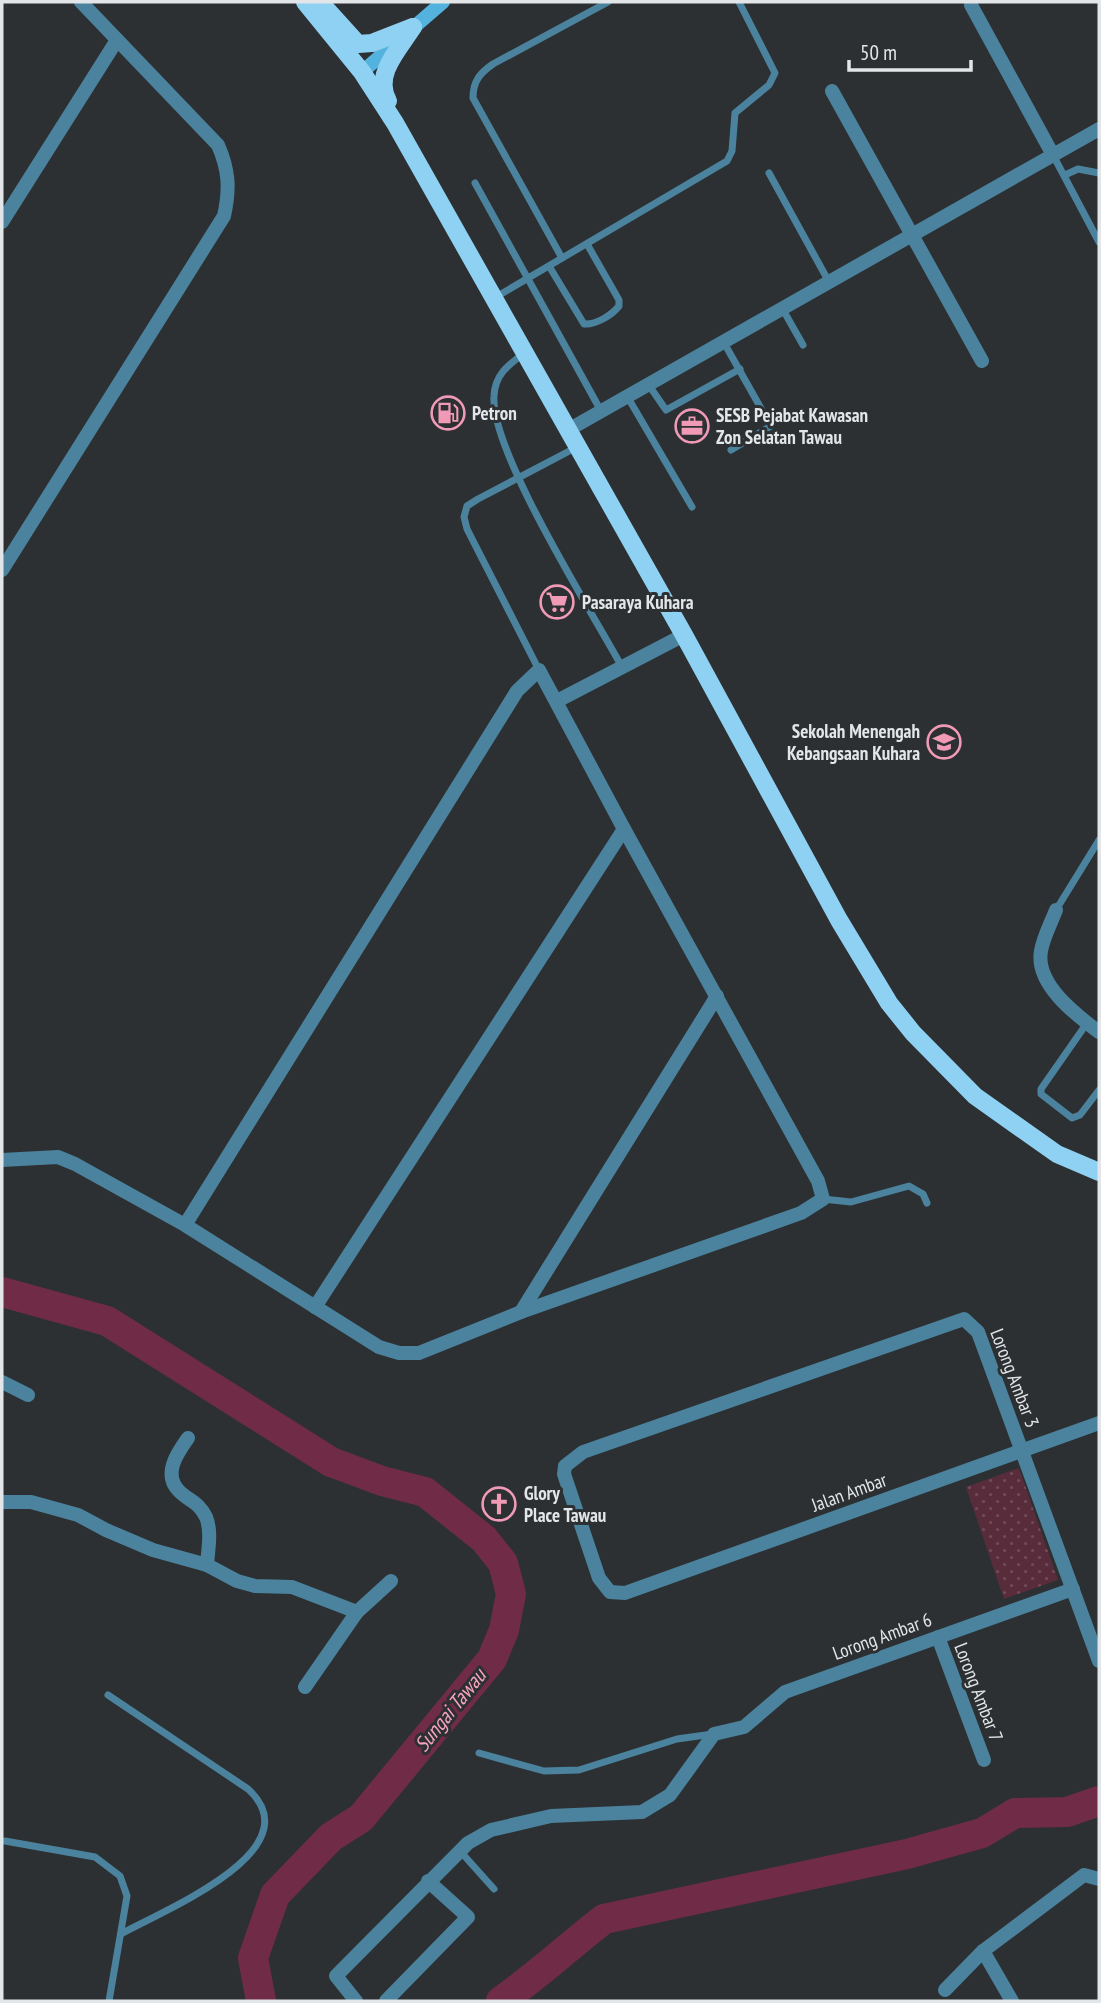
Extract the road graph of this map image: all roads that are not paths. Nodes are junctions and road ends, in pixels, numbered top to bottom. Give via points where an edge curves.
1 (81, 2) edge
2 (305, 2) edge
3 (320, 2) edge
4 (443, 2) edge
5 (608, 2) edge
6 (739, 2) edge
7 (971, 5) dead end
8 (414, 27) junction
9 (117, 40) junction
10 (362, 72) junction
11 (832, 91) dead end
12 (395, 123) junction
13 (1099, 129) edge
14 (1053, 155) junction
15 (1097, 170) edge
16 (769, 173) dead end
17 (1065, 175) junction
18 (475, 183) dead end
19 (2, 222) edge
20 (913, 236) junction
21 (1099, 242) edge
22 (587, 244) junction
23 (562, 258) junction
24 (549, 266) junction
25 (528, 279) junction
26 (830, 282) junction
27 (495, 298) junction
28 (782, 309) junction
29 (723, 340) junction
30 (803, 345) dead end
31 (525, 353) junction
32 (982, 361) dead end
33 (740, 369) junction
34 (648, 384) junction
35 (627, 396) junction
36 (601, 411) junction
37 (568, 430) junction
38 (576, 447) junction
39 (731, 450) dead end
40 (519, 478) junction
41 (692, 507) dead end
42 (2, 570) edge
43 (684, 635) junction
44 (623, 667) junction
45 (539, 670) junction
46 (557, 701) junction
47 (624, 829) junction
48 (1099, 840) edge
49 (1056, 910) joint
50 (717, 996) junction
51 (1093, 1027) edge
52 (1099, 1090) edge
53 (2, 1160) edge
54 (1099, 1172) edge
55 (823, 1199) junction
56 (927, 1203) dead end
57 (185, 1226) junction
58 (315, 1307) junction
59 (521, 1312) junction
60 (2, 1382) edge
61 (28, 1395) dead end
62 (1099, 1423) edge
63 (188, 1438) dead end
64 (1023, 1450) junction
65 (2, 1502) edge
66 (207, 1565) junction
67 (391, 1581) dead end
68 (1073, 1589) junction
69 (610, 1591) joint
70 (357, 1612) junction
71 (938, 1637) junction
72 (1099, 1661) edge
73 (305, 1687) dead end
74 (108, 1695) dead end
75 (714, 1734) junction
76 (480, 1753) dead end
77 (984, 1760) dead end
78 (5, 1841) dead end
79 (460, 1850) junction
80 (1099, 1879) edge
81 (428, 1881) junction
82 (494, 1889) dead end
83 (121, 1934) junction
84 (983, 1951) junction
85 (945, 1990) dead end
86 (110, 2001) edge
87 (356, 2001) edge
88 (386, 2001) edge
89 (1012, 2001) edge

1 - 9 street
2 - 10 main road
3 - 8 main road via 358,44
4 - 8 street
5 - 23 lane via 493,64 473,85 473,98
6 - 22 lane via 775,73 769,85 735,113 730,157 722,166
7 - 14 street
8 - 10 street
8 - 12 main road via 383,79 383,93 395,112
9 - 19 street
9 - 42 street via 218,145 228,168 229,193 224,216
10 - 12 main road
11 - 20 street
12 - 27 main road
13 - 14 street
14 - 17 lane
14 - 20 street
15 - 17 lane via 1078,169
16 - 26 lane
17 - 21 lane
18 - 25 lane
20 - 26 street
20 - 32 street
22 - 23 lane
22 - 24 lane via 619,300 614,312 584,324
23 - 24 lane
24 - 25 lane
25 - 27 lane
25 - 36 lane
26 - 28 street
27 - 31 main road
28 - 29 street
28 - 30 lane
29 - 33 lane
29 - 34 street
31 - 37 main road
31 - 40 lane via 503,369 494,396 502,438
33 - 34 lane via 666,410
33 - 39 lane via 771,426
34 - 35 street
35 - 36 street
35 - 41 lane
36 - 37 street
37 - 38 main road
38 - 40 lane
38 - 43 main road
40 - 44 lane
40 - 45 lane via 467,506 464,517
43 - 44 street
43 - 54 main road via 865,966 905,1023 948,1070 1003,1118 1057,1154
44 - 46 street
45 - 46 street
45 - 57 street via 517,691
46 - 47 street
47 - 50 street
47 - 58 street
48 - 49 lane
49 - 51 street via 1040,960 1051,987
50 - 55 street via 818,1181
50 - 59 street
51 - 52 lane via 1041,1094 1072,1118 1080,1115
53 - 57 street via 58,1157
55 - 56 lane via 851,1202 909,1186 923,1194
55 - 59 street via 801,1213
57 - 58 street
58 - 59 street via 379,1347 399,1353 419,1353
60 - 61 street
62 - 64 street, Jalan Ambar
63 - 66 street via 174,1457 173,1479 177,1490 198,1503 206,1518 210,1534
64 - 68 street, Lorong Ambar 3
64 - 69 street, Jalan Ambar via 625,1593
64 - 69 street, Lorong Ambar 3 via 978,1332 970,1322 958,1319 572,1458 565,1466 565,1485 599,1578
65 - 66 street via 31,1502 78,1515 153,1550
66 - 70 street via 237,1581 292,1587
67 - 70 street
68 - 71 street, Lorong Ambar 6
68 - 72 street, Lorong Ambar 3
70 - 73 street
71 - 75 street, Lorong Ambar 6 via 785,1692 744,1727
71 - 77 street, Lorong Ambar 7
74 - 83 lane via 248,1788 265,1808 266,1819 258,1843 234,1871
75 - 76 lane via 677,1740 579,1770 544,1771
75 - 79 street via 670,1795 642,1812 541,1818 491,1830
78 - 83 lane via 95,1857 111,1866 127,1896
79 - 81 street
79 - 82 lane
80 - 84 street via 1084,1875 1070,1882
81 - 87 street via 336,1976
81 - 88 street via 468,1917
83 - 86 lane
84 - 85 street
84 - 89 street

